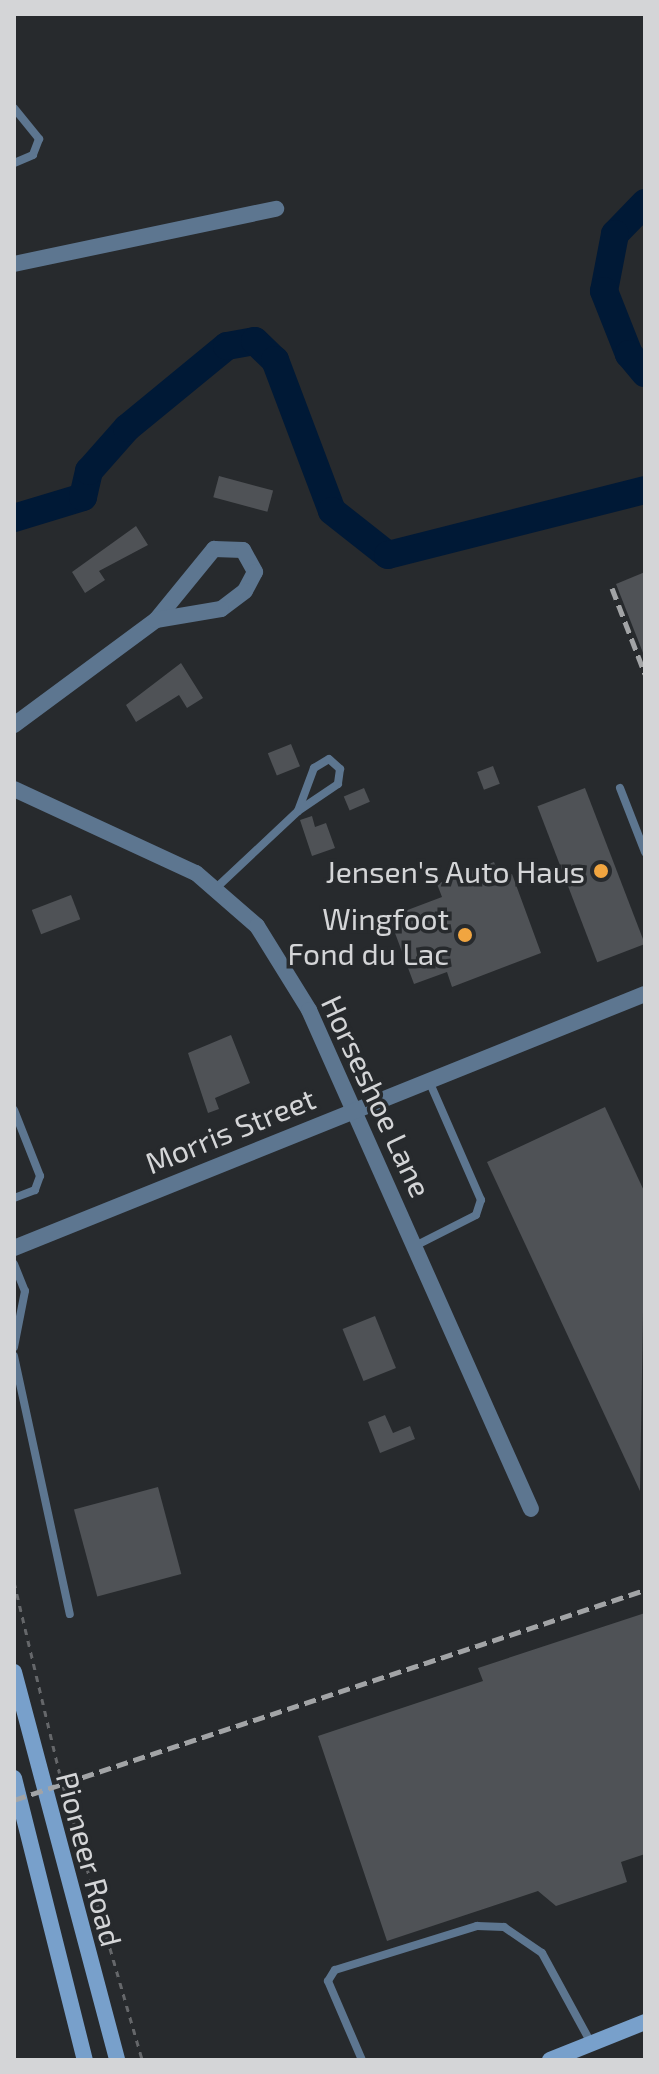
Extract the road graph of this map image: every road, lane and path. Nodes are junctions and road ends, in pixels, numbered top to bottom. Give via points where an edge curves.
1 (14, 108) edge
2 (14, 163) edge
3 (276, 209) dead end
4 (14, 264) edge
5 (156, 620) junction
6 (14, 725) edge
7 (620, 788) dead end
8 (14, 789) edge
9 (298, 811) junction
10 (645, 852) edge
11 (214, 889) junction
12 (645, 994) edge
13 (429, 1081) junction
14 (14, 1110) edge
15 (354, 1111) junction
16 (14, 1198) edge
17 (415, 1246) junction
18 (14, 1248) edge
19 (14, 1264) edge
20 (14, 1347) edge
21 (14, 1356) edge
22 (531, 1509) dead end
23 (14, 1582) edge
24 (70, 1614) dead end
25 (14, 1672) edge
26 (14, 1778) edge
27 (645, 2022) edge
28 (591, 2043) junction
29 (85, 2060) edge
30 (117, 2060) edge
31 (142, 2060) edge
32 (362, 2060) edge
33 (550, 2060) edge

1 - 2 lane via 39,139 33,155
3 - 4 street
5 - 5 street via 221,609 245,591 255,572 243,550 214,549
5 - 6 street
7 - 10 lane
8 - 11 street, Horseshoe Lane via 196,873
9 - 9 lane via 314,768 329,759 340,769 338,784
9 - 11 lane
11 - 15 street, Horseshoe Lane via 257,926 309,1010
12 - 13 street, Morris Street
13 - 15 street, Morris Street
13 - 17 lane via 481,1200 476,1215
14 - 16 lane via 40,1176 35,1190
15 - 17 street, Horseshoe Lane
15 - 18 street, Morris Street
17 - 22 street, Horseshoe Lane
19 - 20 lane via 25,1291
21 - 24 lane
23 - 31 path via 60,1775
25 - 30 main road, Pioneer Road
26 - 29 main road, Pioneer Road
27 - 28 main road
28 - 32 lane via 542,1953 515,1932 477,1926 335,1970 328,1981
28 - 33 main road

